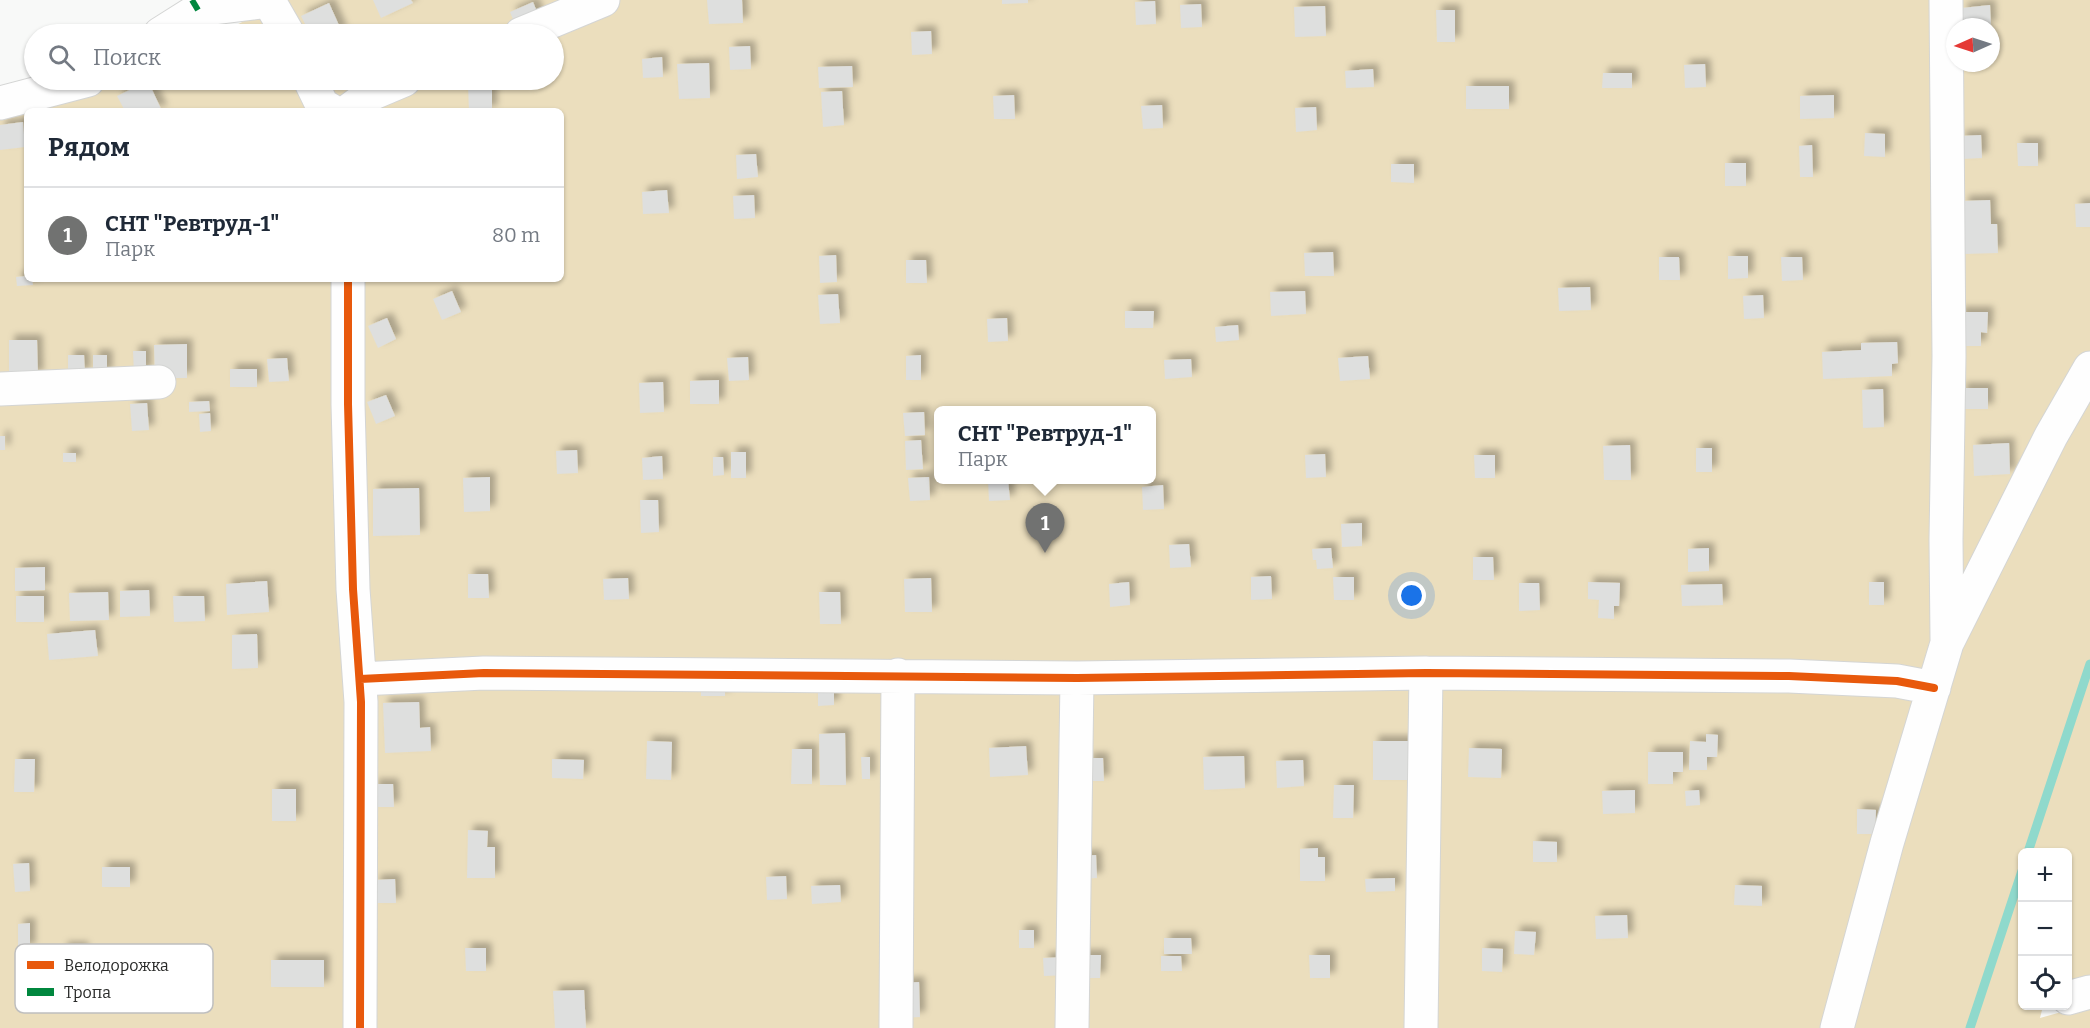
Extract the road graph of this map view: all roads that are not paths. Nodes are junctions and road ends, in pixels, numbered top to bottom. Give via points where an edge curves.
1 (603, 0) edge
2 (1946, 0) edge
3 (203, 5) edge
4 (175, 24) edge
5 (282, 24) edge
6 (545, 24) edge
7 (50, 90) edge
8 (315, 90) edge
9 (380, 90) edge
10 (0, 103) edge
11 (327, 108) edge
12 (352, 108) edge
13 (348, 282) edge
14 (2090, 368) edge
15 (159, 382) dead end
16 (0, 389) edge
17 (1947, 643) junction
18 (1426, 673) junction
19 (898, 675) junction
20 (1077, 678) junction
21 (360, 679) junction
22 (1934, 688) junction
23 (2090, 992) edge
24 (2072, 997) edge
25 (360, 1028) edge
26 (896, 1028) edge
27 (1072, 1028) edge
28 (1421, 1028) edge
29 (1837, 1028) edge

1 - 6 street
2 - 17 street
3 - 4 street
3 - 5 street via 269,1
7 - 10 street
8 - 11 street
9 - 12 street
13 - 21 street via 353,589
14 - 17 street via 2051,436
15 - 16 street
17 - 22 street
18 - 20 street
18 - 22 street via 1789,676 1897,681
18 - 28 street
19 - 20 street
19 - 21 street via 484,673
19 - 26 street
20 - 27 street
21 - 25 street
22 - 29 street
23 - 24 street

